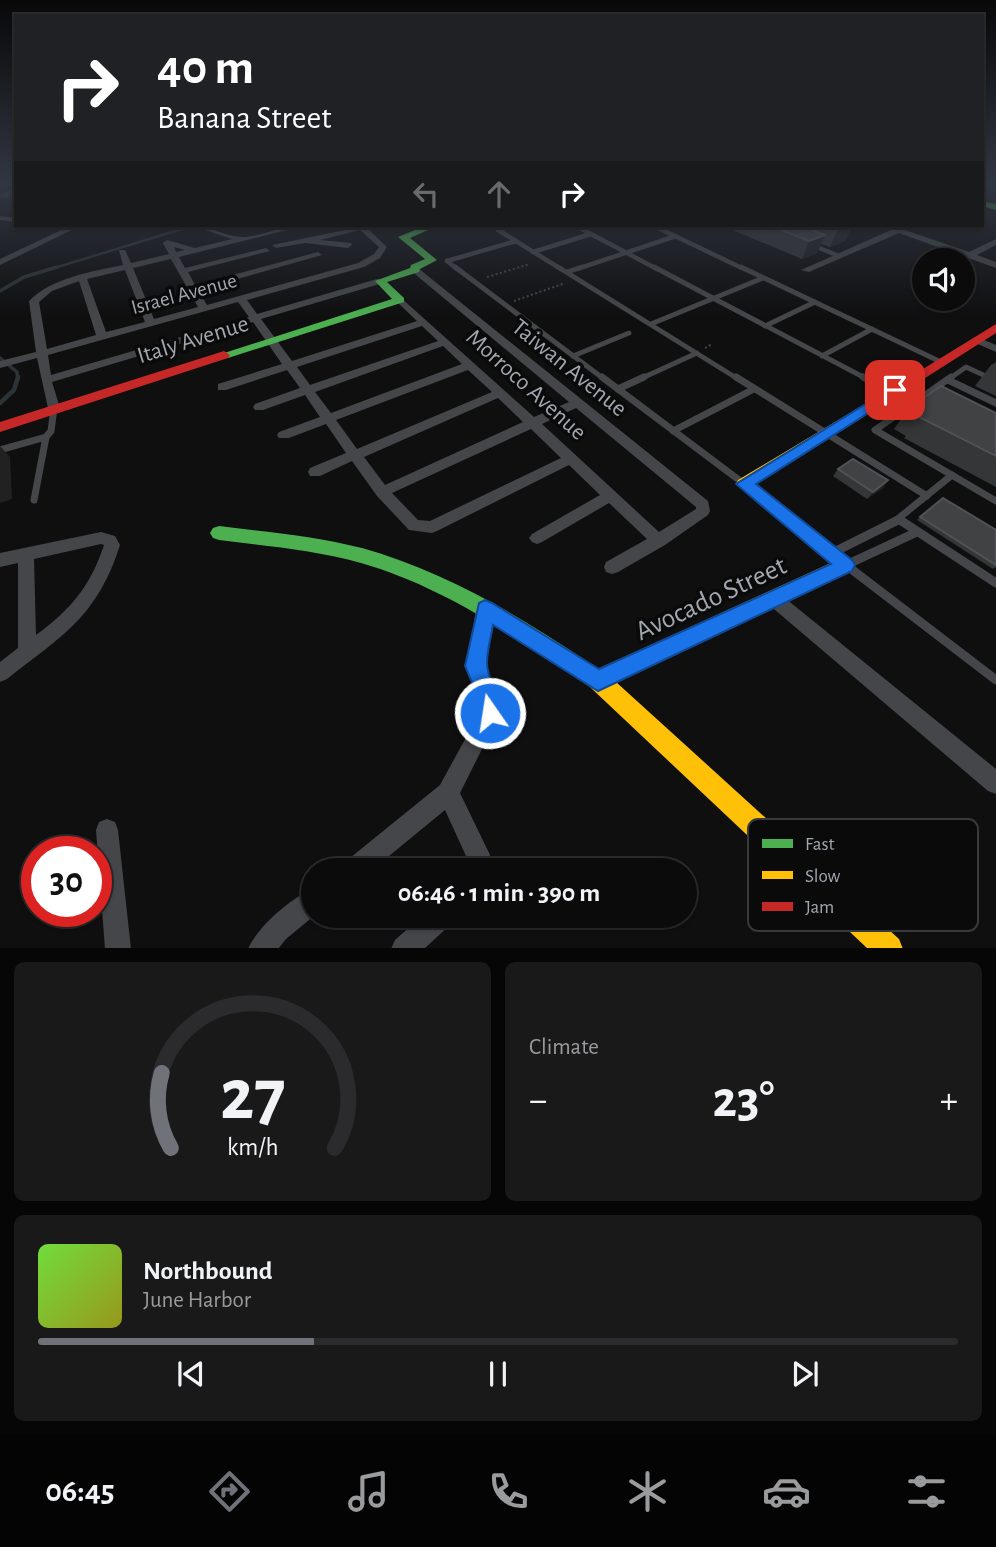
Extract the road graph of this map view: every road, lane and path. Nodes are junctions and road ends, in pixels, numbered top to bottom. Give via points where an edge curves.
1 (72, 228) edge
2 (209, 228) edge
3 (290, 228) edge
4 (354, 228) edge
5 (363, 228) edge
6 (428, 228) edge
7 (506, 228) edge
8 (580, 228) edge
9 (658, 228) edge
10 (893, 228) edge
11 (904, 228) edge
12 (899, 230) junction
13 (591, 234) junction
14 (676, 236) junction
15 (241, 239) junction
16 (305, 241) junction
17 (516, 241) junction
18 (800, 241) edge
19 (996, 242) edge
20 (276, 245) dead end
21 (348, 245) dead end
22 (950, 248) edge
23 (197, 251) junction
24 (266, 251) dead end
25 (533, 251) junction
26 (122, 252) dead end
27 (627, 252) junction
28 (975, 252) edge
29 (0, 253) edge
30 (16, 254) junction
31 (318, 255) dead end
32 (173, 256) junction
33 (839, 256) junction
34 (975, 257) edge
35 (0, 262) edge
36 (530, 264) dead end
37 (361, 265) junction
38 (996, 265) edge
39 (128, 266) junction
40 (415, 270) junction
41 (806, 270) dead end
42 (183, 271) junction
43 (567, 272) junction
44 (82, 277) junction
45 (764, 278) junction
46 (380, 281) junction
47 (474, 281) junction
48 (565, 284) dead end
49 (193, 288) junction
50 (714, 298) junction
51 (241, 299) junction
52 (400, 300) junction
53 (815, 302) junction
54 (505, 304) junction
55 (204, 309) junction
56 (256, 319) junction
57 (151, 323) junction
58 (424, 323) junction
59 (651, 324) junction
60 (765, 326) junction
61 (996, 328) edge
62 (872, 329) junction
63 (629, 333) dead end
64 (102, 337) junction
65 (270, 340) junction
66 (977, 340) junction
67 (445, 342) junction
68 (996, 349) edge
69 (697, 353) junction
70 (42, 354) junction
71 (573, 356) junction
72 (822, 356) junction
73 (941, 362) junction
74 (0, 365) edge
75 (288, 365) junction
76 (470, 365) junction
77 (46, 380) junction
78 (948, 380) junction
79 (996, 381) edge
80 (874, 383) dead end
81 (222, 387) dead end
82 (754, 388) junction
83 (618, 389) junction
84 (304, 390) junction
85 (500, 393) junction
86 (925, 396) junction
87 (579, 402) junction
88 (936, 402) edge
89 (996, 403) edge
90 (259, 407) dead end
91 (54, 408) junction
92 (326, 419) junction
93 (533, 423) junction
94 (0, 427) edge
95 (673, 431) junction
96 (826, 433) junction
97 (284, 435) dead end
98 (46, 437) junction
99 (0, 450) edge
100 (354, 456) junction
101 (572, 458) junction
102 (315, 472) dead end
103 (952, 475) junction
104 (744, 484) junction
105 (382, 492) junction
106 (612, 495) junction
107 (927, 496) junction
108 (34, 500) dead end
109 (996, 500) edge
110 (899, 520) junction
111 (917, 531) junction
112 (219, 533) dead end
113 (537, 538) dead end
114 (659, 541) junction
115 (831, 553) junction
116 (26, 555) junction
117 (0, 560) edge
118 (846, 565) junction
119 (612, 567) dead end
120 (996, 583) edge
121 (774, 599) junction
122 (485, 609) junction
123 (27, 652) junction
124 (0, 673) edge
125 (598, 680) junction
126 (996, 680) edge
127 (996, 783) edge
128 (448, 793) junction
129 (749, 819) edge
130 (107, 830) dead end
131 (368, 858) edge
132 (478, 858) edge
133 (301, 911) edge
134 (427, 928) edge
135 (871, 931) edge
136 (118, 948) edge
137 (261, 948) edge
138 (404, 948) edge
139 (889, 948) edge

1 - 30 street
2 - 15 street
3 - 15 street
4 - 16 street
5 - 37 street, Israel Avenue via 383,247
6 - 40 street via 403,237 432,260
7 - 17 lane via 498,230
8 - 13 lane
9 - 14 lane
10 - 12 street
11 - 12 street
12 - 22 street
12 - 33 street
13 - 25 lane
13 - 27 lane
14 - 27 lane
14 - 45 lane
15 - 23 street
16 - 20 street
16 - 21 street
17 - 25 lane
17 - 47 lane via 447,261
18 - 33 lane
19 - 28 street
23 - 32 street
23 - 32 street via 169,243
24 - 42 street
25 - 43 lane
26 - 39 street
27 - 43 lane
27 - 50 lane
29 - 30 street
30 - 35 street
31 - 49 street
32 - 39 street
32 - 42 street
33 - 41 street
34 - 38 street
36 - 47 path
37 - 46 street, Morroco Avenue
37 - 51 street, Israel Avenue
39 - 44 street
39 - 57 street
40 - 46 street
40 - 87 street, Taiwan Avenue
42 - 49 street
43 - 59 lane
44 - 64 street
44 - 70 street via 49,289 34,301
45 - 50 lane
45 - 53 lane
46 - 52 street, Morroco Avenue
46 - 56 street
47 - 54 lane
48 - 54 path
49 - 55 street
50 - 59 lane
50 - 60 lane
51 - 55 street, Israel Avenue
51 - 56 street
52 - 58 street, Morroco Avenue
52 - 65 street, Italy Avenue
53 - 60 lane
53 - 62 lane
54 - 71 lane
55 - 57 street, Israel Avenue
56 - 65 street
56 - 77 street
57 - 64 street, Israel Avenue
58 - 67 street, Morroco Avenue
58 - 75 street
59 - 69 lane
60 - 72 lane
61 - 66 street
62 - 72 lane
62 - 73 lane
63 - 71 lane
64 - 70 street, Israel Avenue
65 - 75 street
65 - 91 street, Italy Avenue
66 - 68 street
66 - 73 street
67 - 76 street, Morroco Avenue
67 - 84 street
69 - 82 lane
69 - 83 lane
70 - 74 street, Israel Avenue
70 - 77 street
71 - 83 lane
72 - 80 lane
73 - 96 street
75 - 81 street
75 - 84 street
76 - 85 street, Morroco Avenue
76 - 92 street
77 - 91 street
78 - 79 lane via 966,367
78 - 86 lane
78 - 89 lane
82 - 95 lane
82 - 96 lane
83 - 95 lane
84 - 90 street
84 - 92 street
85 - 93 street, Morroco Avenue
85 - 100 street
86 - 88 lane
86 - 103 lane via 875,430
87 - 93 street
87 - 114 street, Taiwan Avenue via 703,505 703,511
91 - 94 street, Italy Avenue
91 - 98 lane
92 - 97 street
92 - 100 street
93 - 101 street, Morroco Avenue
93 - 105 street
95 - 104 lane
96 - 104 street
96 - 107 lane
98 - 99 lane
98 - 108 lane
100 - 102 street
100 - 105 street
101 - 105 street via 424,528 406,521
101 - 106 street, Morroco Avenue
103 - 107 lane
103 - 109 lane
104 - 115 street
106 - 113 street
106 - 114 street, Morroco Avenue
107 - 110 lane
110 - 111 lane
110 - 115 lane
111 - 118 lane
111 - 120 lane
112 - 122 street via 301,543 381,562
114 - 119 street
115 - 118 street
116 - 117 street
116 - 123 street
116 - 123 street via 101,538 112,545 87,602
118 - 121 street, Avocado Street
118 - 126 lane
121 - 125 street, Avocado Street
121 - 127 street
122 - 125 street
122 - 128 street via 476,666 489,697 490,713
123 - 124 street
125 - 129 street
128 - 131 street
128 - 132 street
130 - 136 street
133 - 137 street
134 - 138 street
135 - 139 street

